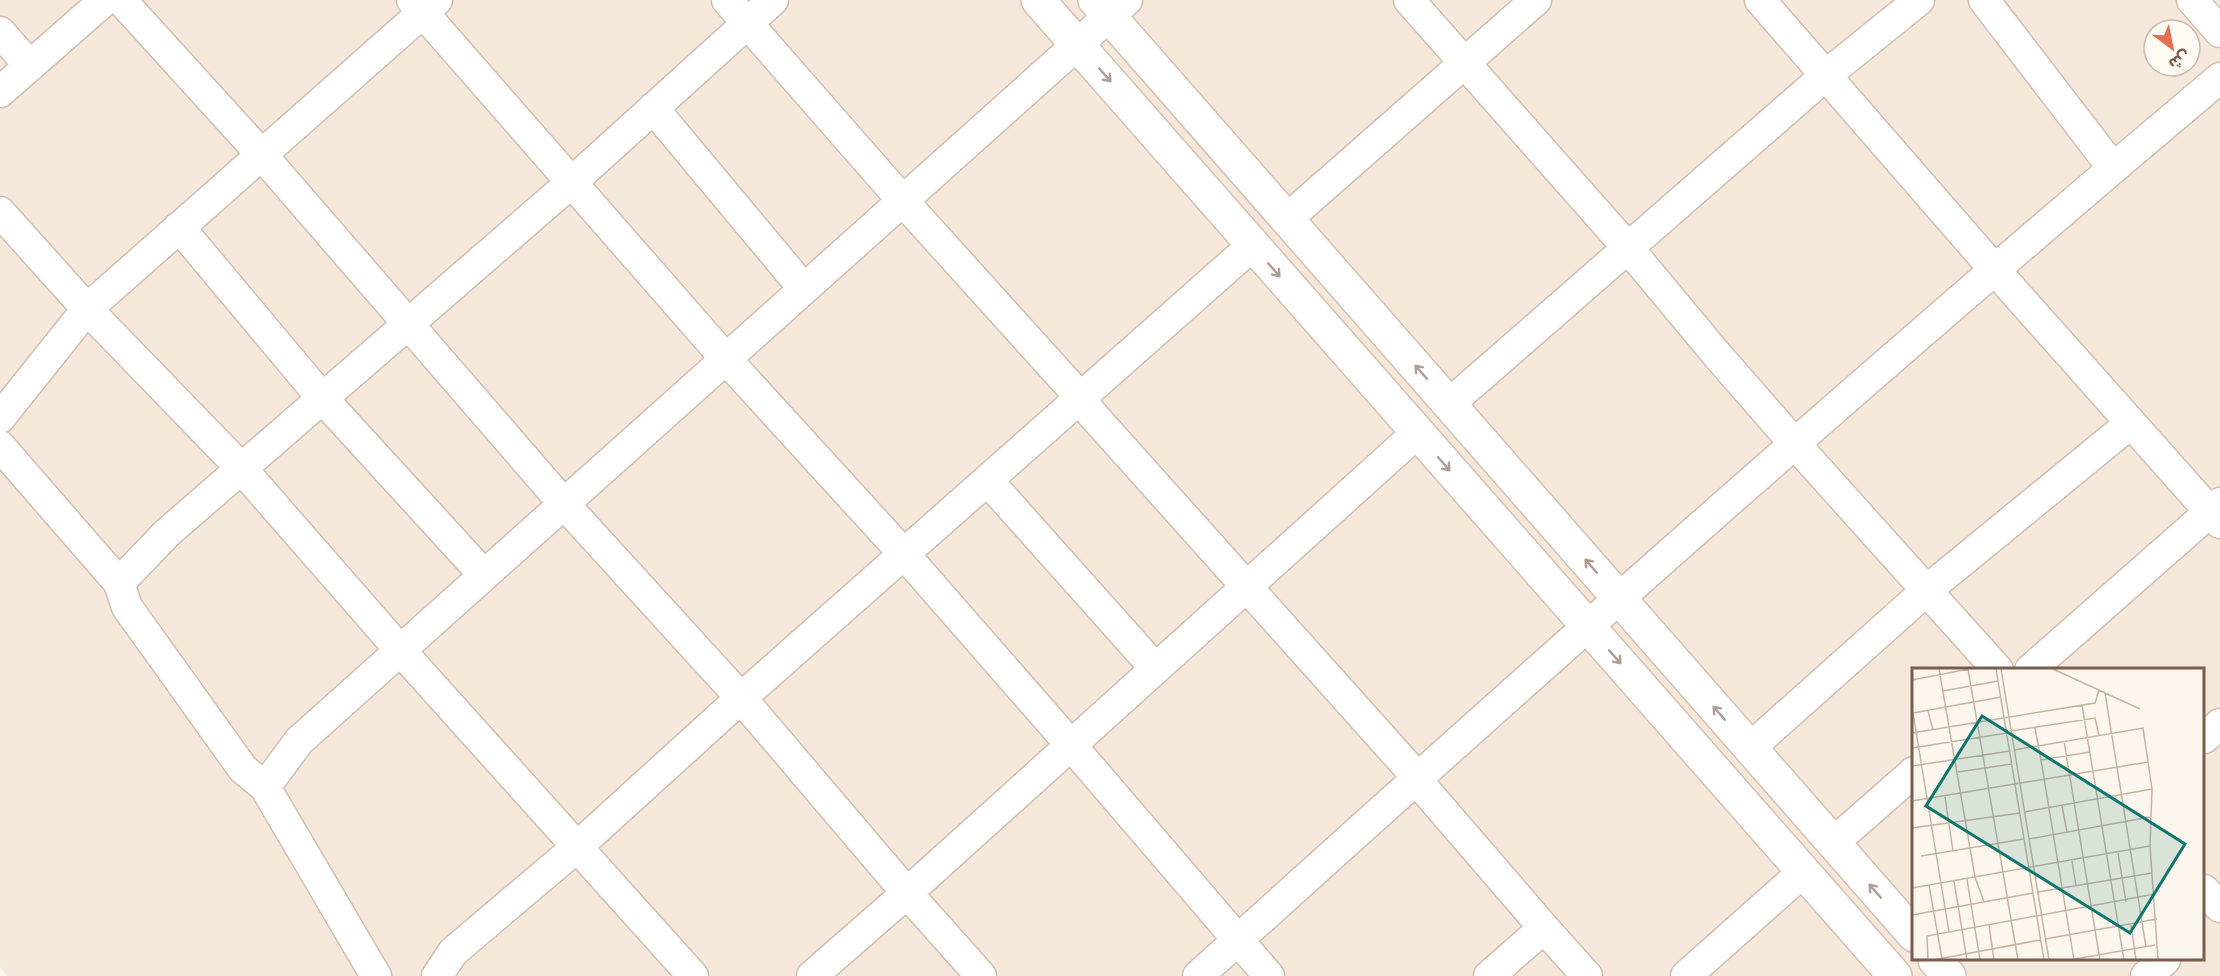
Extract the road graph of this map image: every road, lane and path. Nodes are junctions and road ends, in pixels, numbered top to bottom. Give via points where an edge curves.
1 (105, 0) edge
2 (121, 0) edge
3 (727, 0) edge
4 (773, 0) edge
5 (1038, 0) edge
6 (1409, 0) edge
7 (1536, 0) edge
8 (1760, 0) edge
9 (1919, 0) edge
10 (1984, 0) edge
11 (2192, 0) edge
12 (424, 4) edge
13 (1110, 6) edge
14 (747, 23) junction
15 (0, 32) edge
16 (2220, 32) edge
17 (1078, 44) junction
18 (1465, 62) junction
19 (30, 66) junction
20 (1826, 76) junction
21 (2220, 78) edge
22 (0, 92) edge
23 (653, 108) junction
24 (261, 153) junction
25 (2113, 168) junction
26 (572, 182) junction
27 (903, 201) junction
28 (0, 212) edge
29 (1287, 219) junction
30 (179, 227) junction
31 (1252, 246) junction
32 (1628, 248) junction
33 (1994, 269) junction
34 (804, 289) junction
35 (87, 309) junction
36 (409, 325) junction
37 (726, 359) junction
38 (1081, 398) junction
39 (323, 399) junction
40 (1449, 404) junction
41 (0, 417) edge
42 (2131, 423) junction
43 (1417, 433) junction
44 (1795, 444) junction
45 (0, 446) edge
46 (242, 468) junction
47 (988, 481) junction
48 (564, 504) junction
49 (2216, 512) edge
50 (904, 554) junction
51 (484, 575) junction
52 (119, 583) junction
53 (1245, 587) junction
54 (1927, 590) junction
55 (1619, 599) junction
56 (1587, 626) junction
57 (400, 650) junction
58 (1155, 668) junction
59 (1996, 668) edge
60 (2032, 668) edge
61 (741, 698) junction
62 (2220, 724) edge
63 (2205, 737) edge
64 (1070, 744) junction
65 (1750, 748) junction
66 (1912, 774) edge
67 (1418, 778) junction
68 (265, 787) junction
69 (1833, 843) junction
70 (577, 847) junction
71 (1803, 872) junction
72 (2205, 891) edge
73 (907, 893) junction
74 (2220, 909) edge
75 (2205, 924) edge
76 (1544, 928) junction
77 (1912, 934) edge
78 (1237, 941) junction
79 (2164, 961) edge
80 (376, 976) edge
81 (437, 976) edge
82 (693, 976) edge
83 (812, 976) edge
84 (981, 976) edge
85 (1198, 976) edge
86 (1269, 976) edge
87 (1489, 976) edge
88 (1587, 976) edge
89 (1686, 976) edge
90 (1895, 976) edge
91 (2146, 976) edge

1 - 19 street
2 - 24 street
3 - 14 street
4 - 14 street
5 - 17 main road
6 - 18 street
7 - 18 street
8 - 20 street
9 - 20 street
10 - 25 street
11 - 16 street
12 - 24 street
12 - 26 street
13 - 17 street
13 - 29 main road
14 - 23 street
14 - 27 street
15 - 19 street
17 - 27 street
17 -> 31 main road
18 - 29 street
18 - 32 street
19 - 22 street
20 - 32 street
20 - 33 street
21 - 25 street
23 - 26 street
23 - 34 street
24 - 30 street
24 - 36 street
25 - 33 street
26 - 36 street
26 - 37 street
27 - 34 street
27 - 38 street
28 - 35 street
40 -> 29 main road
30 - 35 street
30 - 39 street
31 - 38 street
31 -> 43 main road
32 - 40 street
32 - 44 street
33 - 42 street
33 - 44 street
34 - 37 street
35 - 41 street
35 - 46 street
36 - 39 street
36 - 48 street
37 - 48 street
37 - 50 street
38 - 47 street
38 - 53 street
39 - 46 street
39 - 51 street
55 -> 40 main road
42 - 49 street
42 - 54 street
43 - 53 street
43 -> 56 main road
44 - 54 street
44 - 55 street
45 - 52 street
46 - 52 street via 167,533
46 - 57 street
47 - 50 street
47 - 58 street
48 - 51 street
48 - 61 street
49 - 60 street
50 - 61 street
50 - 64 street
51 - 57 street
52 - 68 street via 127,608 243,769
53 - 58 street
53 - 67 street
54 - 59 street
54 - 65 street
55 - 56 street
65 -> 55 main road
56 - 67 street
56 -> 71 main road
57 - 68 street via 299,741
57 - 70 street
58 - 64 street
61 - 70 street
61 - 73 street
62 - 63 street
64 - 73 street
64 - 78 street
65 - 69 main road
66 - 69 street
67 - 76 street
67 - 78 street
68 - 80 street
77 -> 69 main road
70 - 81 street via 453,952
70 - 82 street
71 - 89 street
71 - 90 main road
72 - 74 street
73 - 83 street
73 - 84 street
74 - 75 street
76 - 87 street
76 - 88 street
78 - 85 street
78 - 86 street
79 - 91 street

